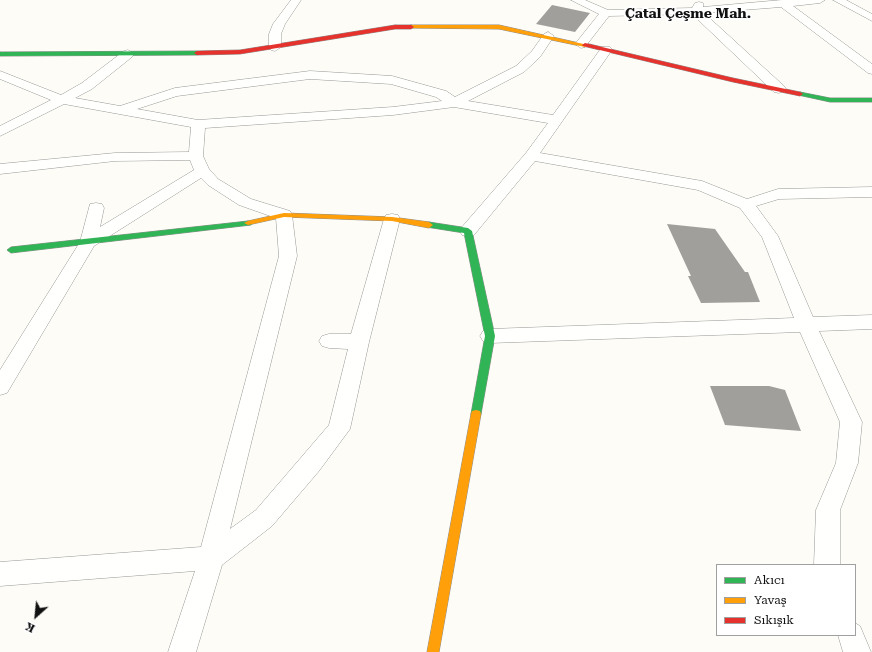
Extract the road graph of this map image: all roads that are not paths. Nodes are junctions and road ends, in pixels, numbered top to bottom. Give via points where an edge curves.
1 (296, 0) edge
2 (576, 0) edge
3 (702, 0) edge
4 (820, 0) edge
5 (838, 0) edge
6 (783, 3) junction
7 (695, 11) junction
8 (606, 13) junction
9 (872, 18) edge
10 (548, 36) junction
11 (581, 44) junction
12 (274, 47) junction
13 (606, 50) junction
14 (0, 54) edge
15 (128, 54) junction
16 (872, 70) edge
17 (0, 75) edge
18 (779, 89) junction
19 (60, 99) junction
20 (872, 100) edge
21 (454, 103) junction
22 (119, 110) junction
23 (557, 120) junction
24 (198, 124) junction
25 (0, 132) edge
26 (530, 156) junction
27 (199, 164) junction
28 (0, 169) edge
29 (872, 192) edge
30 (746, 204) junction
31 (96, 208) dead end
32 (284, 215) junction
33 (392, 219) junction
34 (468, 231) junction
35 (88, 242) junction
36 (11, 250) dead end
37 (872, 322) edge
38 (806, 323) junction
39 (490, 336) junction
40 (329, 341) dead end
41 (359, 342) junction
42 (0, 387) edge
43 (211, 558) junction
44 (827, 564) edge
45 (0, 574) edge
46 (851, 636) edge
47 (182, 652) edge
48 (433, 652) edge
49 (857, 652) edge

1 - 12 street via 279,24
2 - 8 street
3 - 7 street
4 - 6 street
5 - 9 street
6 - 7 street
6 - 16 street
7 - 8 street
7 - 18 street
8 - 11 street
10 - 11 street
10 - 12 street via 499,27 395,27
10 - 21 street via 536,54 520,70
11 - 13 street
12 - 15 street via 240,52
13 - 18 street
13 - 23 street
14 - 15 street
15 - 19 street via 87,86
17 - 19 street
18 - 20 street via 830,100
19 - 22 street
19 - 25 street
21 - 22 street via 441,94 392,80 310,75 175,92
21 - 23 street
21 - 24 street via 393,111
22 - 24 street
23 - 26 street
24 - 27 street
26 - 30 street via 702,186
26 - 34 street
27 - 28 street via 115,157
27 - 32 street via 212,182 245,202
27 - 35 street
29 - 30 street via 778,194
30 - 38 street via 770,236
31 - 35 street
32 - 33 street
32 - 35 street via 248,223
32 - 43 street via 288,256
33 - 34 street
33 - 41 street
34 - 39 street
35 - 36 street
35 - 42 street
37 - 38 street
38 - 39 street
38 - 44 street via 851,422 847,463 828,510
39 - 48 street
40 - 41 street
41 - 43 street via 339,429 264,518
43 - 45 street
43 - 47 street
46 - 49 street

